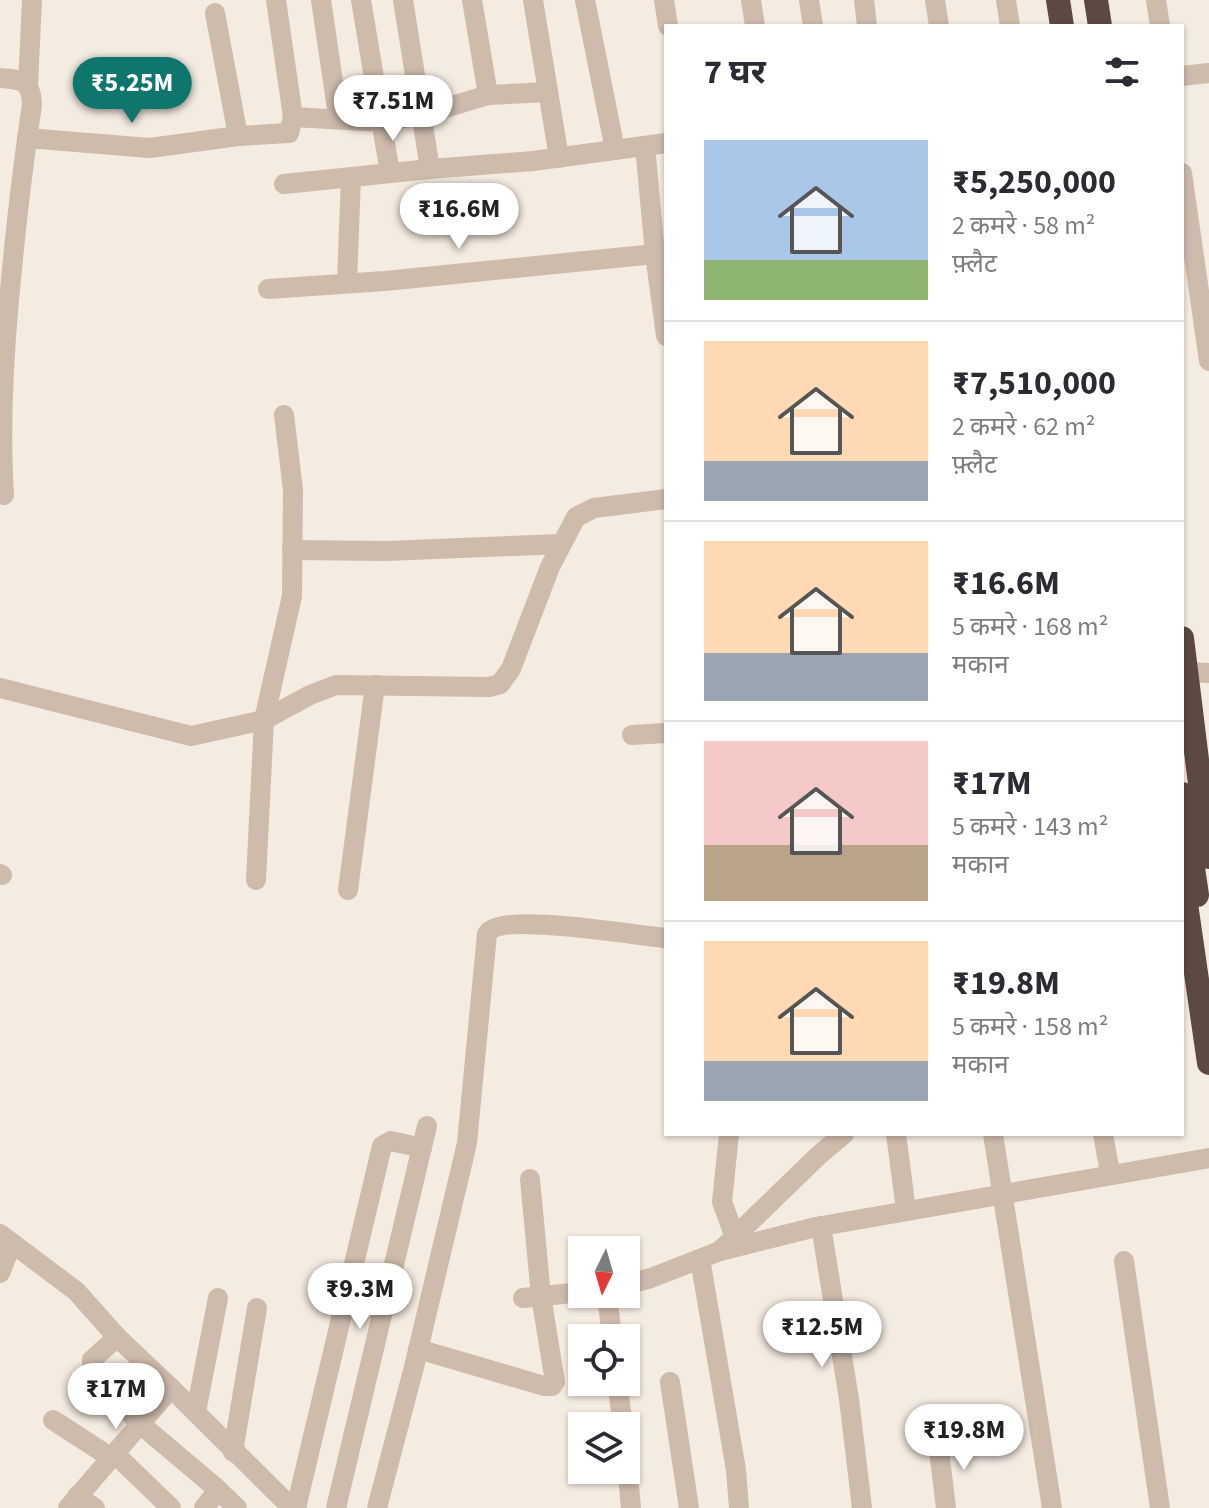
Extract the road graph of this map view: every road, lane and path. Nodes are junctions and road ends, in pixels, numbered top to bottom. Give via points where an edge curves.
1 (32, 0) edge
2 (276, 0) edge
3 (321, 0) edge
4 (361, 0) edge
5 (403, 0) edge
6 (472, 0) edge
7 (533, 0) edge
8 (585, 0) edge
9 (664, 0) edge
10 (751, 0) edge
11 (809, 0) edge
12 (864, 0) edge
13 (935, 0) edge
14 (1006, 0) edge
15 (1058, 0) edge
16 (1096, 0) edge
17 (1156, 0) edge
18 (215, 13) dead end
19 (668, 24) edge
20 (755, 24) edge
21 (813, 24) edge
22 (867, 24) edge
23 (939, 24) edge
24 (1010, 24) edge
25 (1062, 24) edge
26 (1100, 24) edge
27 (1160, 24) edge
28 (1209, 73) edge
29 (1184, 76) edge
30 (0, 78) edge
31 (28, 85) junction
32 (548, 92) junction
33 (488, 95) junction
34 (337, 109) dead end
35 (422, 115) junction
36 (293, 117) junction
37 (382, 122) junction
38 (238, 136) junction
39 (27, 138) junction
40 (656, 144) edge
41 (615, 150) junction
42 (559, 158) junction
43 (430, 169) junction
44 (390, 173) junction
45 (351, 177) junction
46 (284, 184) dead end
47 (1184, 200) edge
48 (655, 254) junction
49 (347, 283) junction
50 (268, 289) dead end
51 (1191, 294) edge
52 (664, 321) edge
53 (1209, 361) edge
54 (284, 415) dead end
55 (4, 495) dead end
56 (664, 499) edge
57 (561, 544) junction
58 (292, 550) junction
59 (1184, 642) edge
60 (1198, 672) edge
61 (375, 685) junction
62 (0, 688) edge
63 (264, 720) junction
64 (664, 733) edge
65 (632, 735) dead end
66 (1202, 747) edge
67 (1184, 804) edge
68 (1194, 851) edge
69 (1186, 879) edge
70 (256, 880) dead end
71 (348, 890) dead end
72 (664, 938) edge
73 (1209, 973) edge
74 (1209, 1063) edge
75 (427, 1126) dead end
76 (729, 1136) edge
77 (842, 1136) edge
78 (896, 1136) edge
79 (993, 1136) edge
80 (1103, 1136) edge
81 (422, 1148) junction
82 (1209, 1158) edge
83 (1110, 1173) junction
84 (530, 1179) dead end
85 (1003, 1193) junction
86 (906, 1210) junction
87 (821, 1226) junction
88 (6, 1239) edge
89 (727, 1244) junction
90 (700, 1259) junction
91 (1124, 1261) dead end
92 (0, 1273) edge
93 (640, 1281) edge
94 (568, 1293) edge
95 (532, 1297) junction
96 (218, 1298) dead end
97 (257, 1308) dead end
98 (117, 1337) junction
99 (418, 1349) junction
100 (670, 1382) dead end
101 (171, 1388) junction
102 (196, 1412) junction
103 (53, 1420) dead end
104 (139, 1423) junction
105 (938, 1442) dead end
106 (233, 1452) junction
107 (112, 1455) junction
108 (629, 1484) edge
109 (218, 1490) junction
110 (73, 1502) edge
111 (95, 1508) edge
112 (171, 1508) edge
113 (204, 1508) edge
114 (237, 1508) edge
115 (294, 1508) edge
116 (336, 1508) edge
117 (377, 1508) edge
118 (631, 1508) edge
119 (689, 1508) edge
120 (739, 1508) edge
121 (862, 1508) edge
122 (946, 1508) edge
123 (1052, 1508) edge
124 (1160, 1508) edge

1 - 31 street
2 - 36 street
3 - 34 street
4 - 37 street
5 - 35 street
6 - 33 street
7 - 32 street
8 - 41 street
9 - 19 street
10 - 20 street
11 - 21 street
12 - 22 street
13 - 23 street
14 - 24 street
15 - 25 highway
16 - 26 highway
17 - 27 street
18 - 38 street
28 - 29 street
30 - 31 street
31 - 39 street via 32,105
32 - 33 street
32 - 42 street
33 - 35 street
35 - 37 street
35 - 43 street
36 - 37 street
36 - 38 street via 289,133
37 - 44 street
38 - 39 street via 150,148
39 - 55 street via 2,397
40 - 41 street
40 - 48 street
41 - 42 street
42 - 43 street
43 - 44 street
44 - 45 street
45 - 46 street
45 - 49 street
47 - 51 street
48 - 49 street
48 - 52 street
49 - 50 street
51 - 53 street
54 - 58 street via 293,490
56 - 57 street via 585,511
57 - 58 street
57 - 61 street via 511,669 500,684
58 - 63 street via 292,596
59 - 60 highway
60 - 66 highway
61 - 63 street via 324,688
61 - 71 street
62 - 63 street via 183,735
63 - 70 street
64 - 65 street
66 - 68 highway
67 - 68 highway
68 - 69 highway
69 - 73 highway
69 - 74 highway
72 - 99 street via 551,925 490,928 467,1143
75 - 81 street
76 - 89 street via 722,1202
77 - 89 street
78 - 86 street
79 - 85 street
80 - 83 street
81 - 115 street via 391,1141 382,1146
81 - 116 street
82 - 83 street
83 - 85 street
84 - 95 street
85 - 86 street
85 - 123 street
86 - 87 street
87 - 89 street
87 - 121 street
88 - 92 street
88 - 98 street via 76,1291
89 - 90 street
90 - 93 street
90 - 120 street
91 - 124 street
94 - 95 street
95 - 99 street via 555,1378 552,1386
96 - 102 street
97 - 106 street
98 - 101 street
98 - 104 street via 90,1365
99 - 117 street
100 - 119 street
101 - 102 street
101 - 104 street
102 - 106 street
103 - 107 street
104 - 107 street
104 - 109 street
105 - 122 street
106 - 115 street
107 - 110 street
107 - 112 street
108 - 118 street
109 - 113 street
109 - 114 street
110 - 111 street

